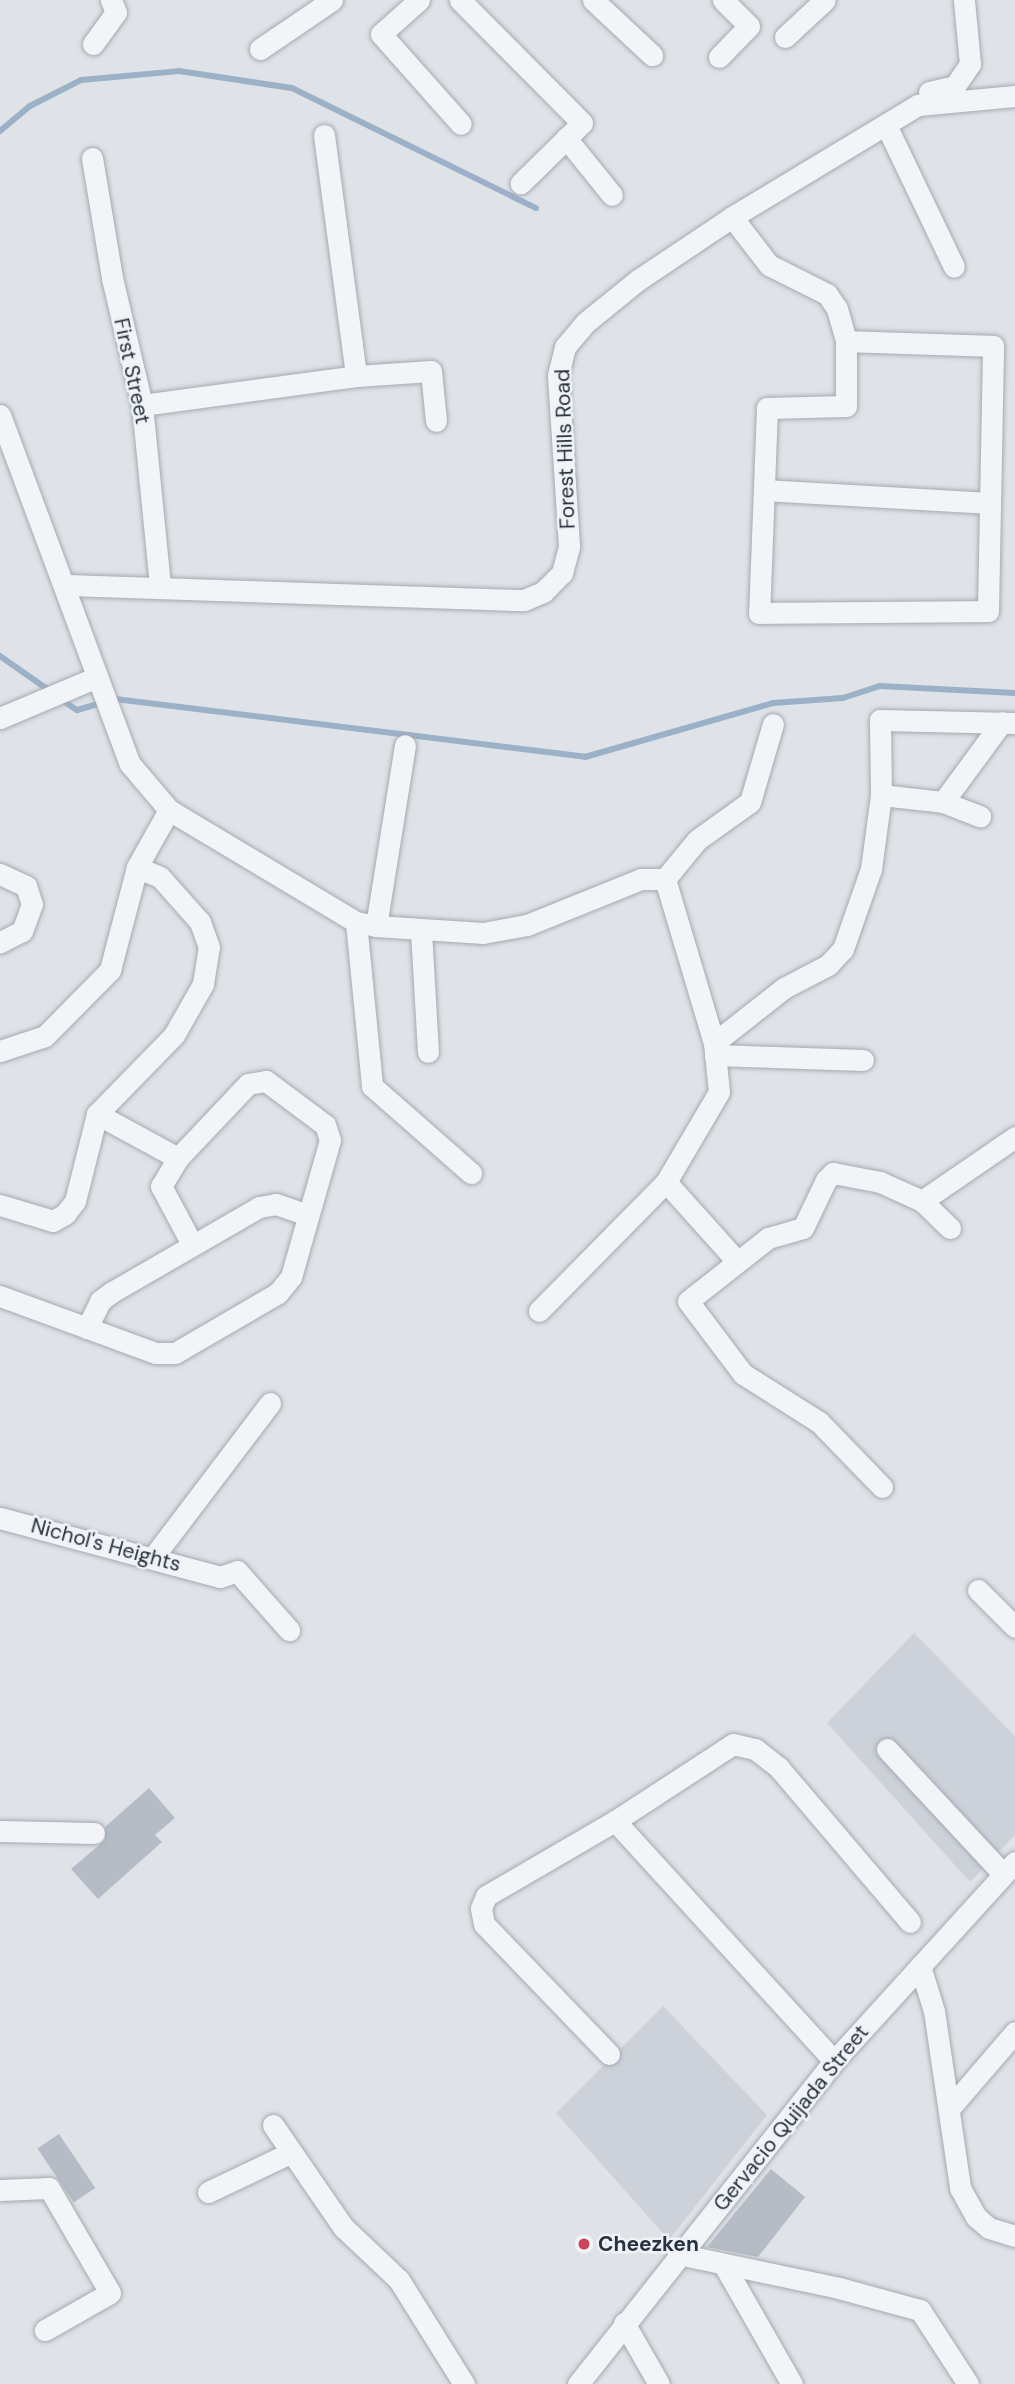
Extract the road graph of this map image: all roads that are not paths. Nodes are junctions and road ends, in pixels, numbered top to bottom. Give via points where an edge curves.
1 (111, 0) edge
2 (332, 0) edge
3 (419, 0) edge
4 (460, 0) edge
5 (593, 0) edge
6 (723, 0) edge
7 (825, 0) edge
8 (964, 0) edge
9 (785, 37) dead end
10 (93, 44) dead end
11 (260, 49) dead end
12 (652, 55) dead end
13 (719, 57) dead end
14 (1015, 96) edge
15 (918, 105) junction
16 (461, 124) dead end
17 (886, 125) junction
18 (324, 135) dead end
19 (566, 138) junction
20 (92, 158) dead end
21 (521, 183) dead end
22 (612, 195) dead end
23 (732, 217) junction
24 (954, 267) dead end
25 (846, 341) junction
26 (356, 376) junction
27 (142, 405) junction
28 (0, 415) edge
29 (436, 421) dead end
30 (765, 490) junction
31 (989, 503) junction
32 (66, 585) junction
33 (160, 586) junction
34 (98, 681) junction
35 (0, 718) edge
36 (1008, 722) edge
37 (774, 724) dead end
38 (405, 745) dead end
39 (881, 795) junction
40 (943, 802) junction
41 (169, 810) junction
42 (980, 816) dead end
43 (137, 867) junction
44 (0, 874) edge
45 (665, 879) junction
46 (366, 924) junction
47 (421, 931) junction
48 (0, 942) edge
49 (715, 1049) junction
50 (0, 1051) edge
51 (428, 1052) dead end
52 (863, 1060) dead end
53 (97, 1114) junction
54 (1015, 1137) edge
55 (178, 1158) junction
56 (471, 1172) dead end
57 (666, 1182) junction
58 (922, 1201) junction
59 (0, 1205) edge
60 (308, 1214) junction
61 (950, 1228) dead end
62 (192, 1244) junction
63 (736, 1260) junction
64 (0, 1296) edge
65 (538, 1311) dead end
66 (87, 1328) junction
67 (271, 1403) dead end
68 (882, 1487) dead end
69 (0, 1518) edge
70 (154, 1556) junction
71 (978, 1590) dead end
72 (1015, 1627) edge
73 (289, 1630) dead end
74 (887, 1749) dead end
75 (615, 1821) junction
76 (0, 1831) edge
77 (94, 1833) dead end
78 (1009, 1868) edge
79 (910, 1922) dead end
80 (920, 1966) junction
81 (1015, 2032) edge
82 (609, 2054) dead end
83 (834, 2061) junction
84 (948, 2109) junction
85 (273, 2125) dead end
86 (288, 2154) junction
87 (0, 2190) edge
88 (208, 2192) dead end
89 (1015, 2236) edge
90 (678, 2254) junction
91 (724, 2265) junction
92 (624, 2323) junction
93 (45, 2330) dead end
94 (464, 2384) edge
95 (578, 2384) edge
96 (659, 2384) edge
97 (792, 2384) edge
98 (968, 2384) edge

1 - 10 street via 116,12
2 - 11 street
3 - 16 street via 381,34
4 - 19 street via 582,123
5 - 12 street
6 - 13 street via 749,26
7 - 9 street
8 - 15 street via 970,64 955,86 917,94
14 - 15 street, Forest Hills Road
15 - 17 street, Forest Hills Road
17 - 23 street, Forest Hills Road
17 - 24 street
18 - 26 street
19 - 21 street
19 - 22 street
20 - 27 street, First Street via 112,278
23 - 25 street via 769,265 827,295 837,309
23 - 33 street, Forest Hills Road via 638,280 585,323 565,347 558,374 569,546 562,573 543,592 524,600
25 - 30 street via 846,406 766,408
25 - 31 street via 993,346
26 - 27 street
26 - 29 street via 431,371
27 - 33 street, First Street
28 - 32 street
30 - 31 street
30 - 31 street via 759,613 988,611
32 - 33 street, Forest Hills Road
32 - 34 street
34 - 35 street
34 - 41 street via 130,764
36 - 39 street via 880,720
36 - 40 street
37 - 45 street via 750,802 697,840
38 - 46 street
39 - 40 street
39 - 49 street via 872,869 843,949 828,965 784,988
40 - 42 street
41 - 43 street
41 - 46 street
43 - 50 street via 110,970 45,1036
43 - 53 street via 160,877 176,891 200,922 209,947 203,984 191,1011 174,1035
44 - 48 street via 26,886 32,904 22,931
45 - 47 street via 641,879 527,925 483,933
45 - 49 street
46 - 47 street
46 - 56 street via 372,1086
47 - 51 street
49 - 52 street
49 - 57 street via 719,1092
53 - 55 street
53 - 59 street via 75,1201 65,1214 53,1221
54 - 58 street
55 - 60 street via 248,1084 266,1081 325,1125 330,1140
55 - 62 street via 161,1186
57 - 63 street
57 - 65 street
58 - 61 street
58 - 63 street via 880,1182 833,1173 803,1228 768,1238
60 - 62 street via 275,1204 259,1207
60 - 66 street via 291,1277 278,1293 175,1353 156,1353
62 - 66 street via 100,1301
63 - 68 street via 694,1296 689,1308 743,1374 819,1422
64 - 66 street
67 - 70 street
69 - 70 street, Nichol's Heights
70 - 73 street, Nichol's Heights via 211,1574 243,1573
71 - 72 street
74 - 78 street
75 - 79 street via 733,1744 755,1749 779,1768
75 - 82 street via 486,1896 481,1908 484,1924
75 - 83 street
76 - 77 street
78 - 80 street, Gervacio Quijada Street
80 - 83 street, Gervacio Quijada Street
80 - 84 street via 931,1994
81 - 84 street
83 - 90 street, Gervacio Quijada Street
84 - 89 street via 955,2163 968,2205 989,2228
85 - 86 street
86 - 88 street
86 - 94 street via 343,2227 399,2280
87 - 93 street via 49,2188 110,2293
90 - 91 street
90 - 92 street, Gervacio Quijada Street
91 - 97 street
91 - 98 street via 920,2310
92 - 95 street, Gervacio Quijada Street
92 - 96 street

